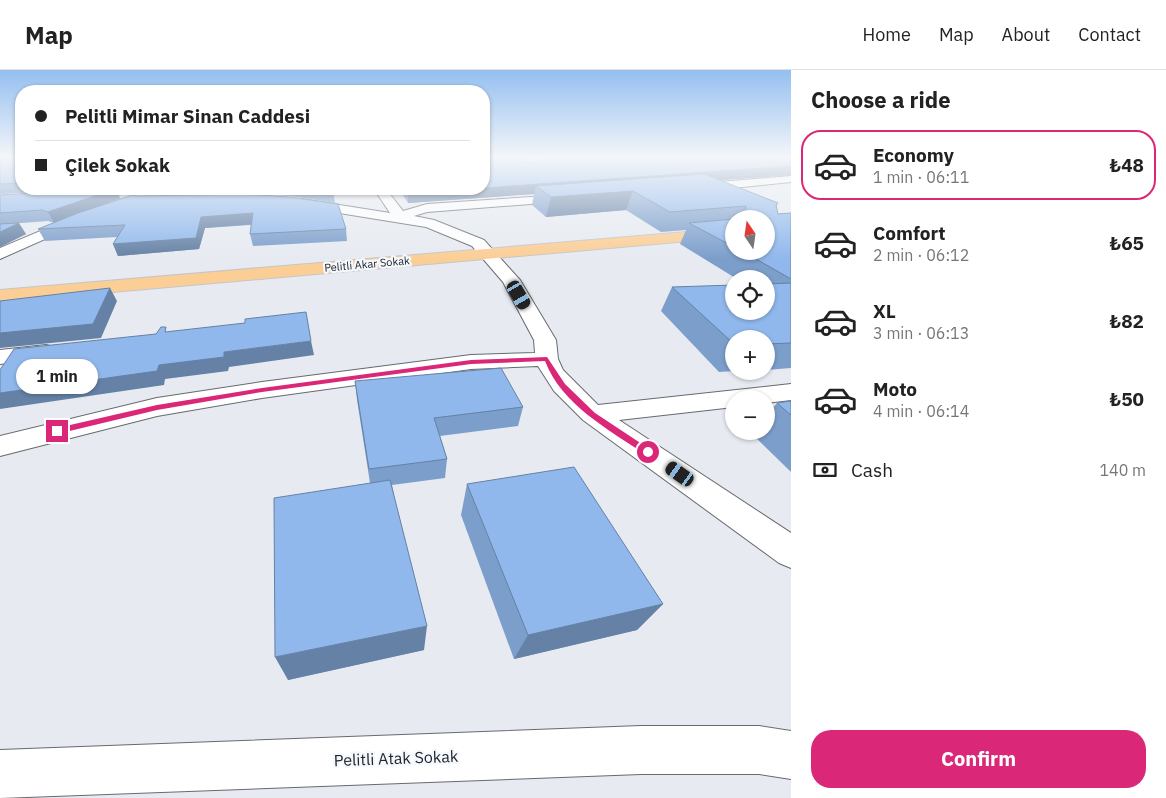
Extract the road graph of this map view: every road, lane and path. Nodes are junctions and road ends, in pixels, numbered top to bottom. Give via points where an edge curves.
1 (724, 191) edge
2 (575, 193) edge
3 (134, 195) edge
4 (384, 195) edge
5 (733, 195) edge
6 (189, 201) edge
7 (281, 201) edge
8 (88, 215) edge
9 (401, 218) junction
10 (725, 223) edge
11 (63, 226) junction
12 (18, 229) edge
13 (725, 233) edge
14 (483, 248) junction
15 (0, 254) edge
16 (0, 283) edge
17 (0, 296) edge
18 (67, 350) edge
19 (0, 357) edge
20 (547, 359) junction
21 (791, 392) edge
22 (592, 414) junction
23 (0, 446) edge
24 (791, 552) edge
25 (791, 755) edge
26 (0, 774) edge

1 - 5 street
2 - 9 street via 427,208 414,210
3 - 6 street via 142,201
4 - 9 street
7 - 9 street
8 - 11 street
9 - 14 street via 435,225
10 - 14 main road, Pelitli Akar Sokak
11 - 12 street
11 - 15 street
13 - 14 main road, Pelitli Akar Sokak
14 - 16 main road, Pelitli Akar Sokak
14 - 17 main road, Pelitli Akar Sokak
14 - 20 street via 511,280 545,340
18 - 19 street
20 - 22 street via 562,386
20 - 23 street via 471,362 262,390 157,407
21 - 22 street
22 - 24 street
25 - 26 street, Pelitli Atak Sokak via 759,750 641,750

